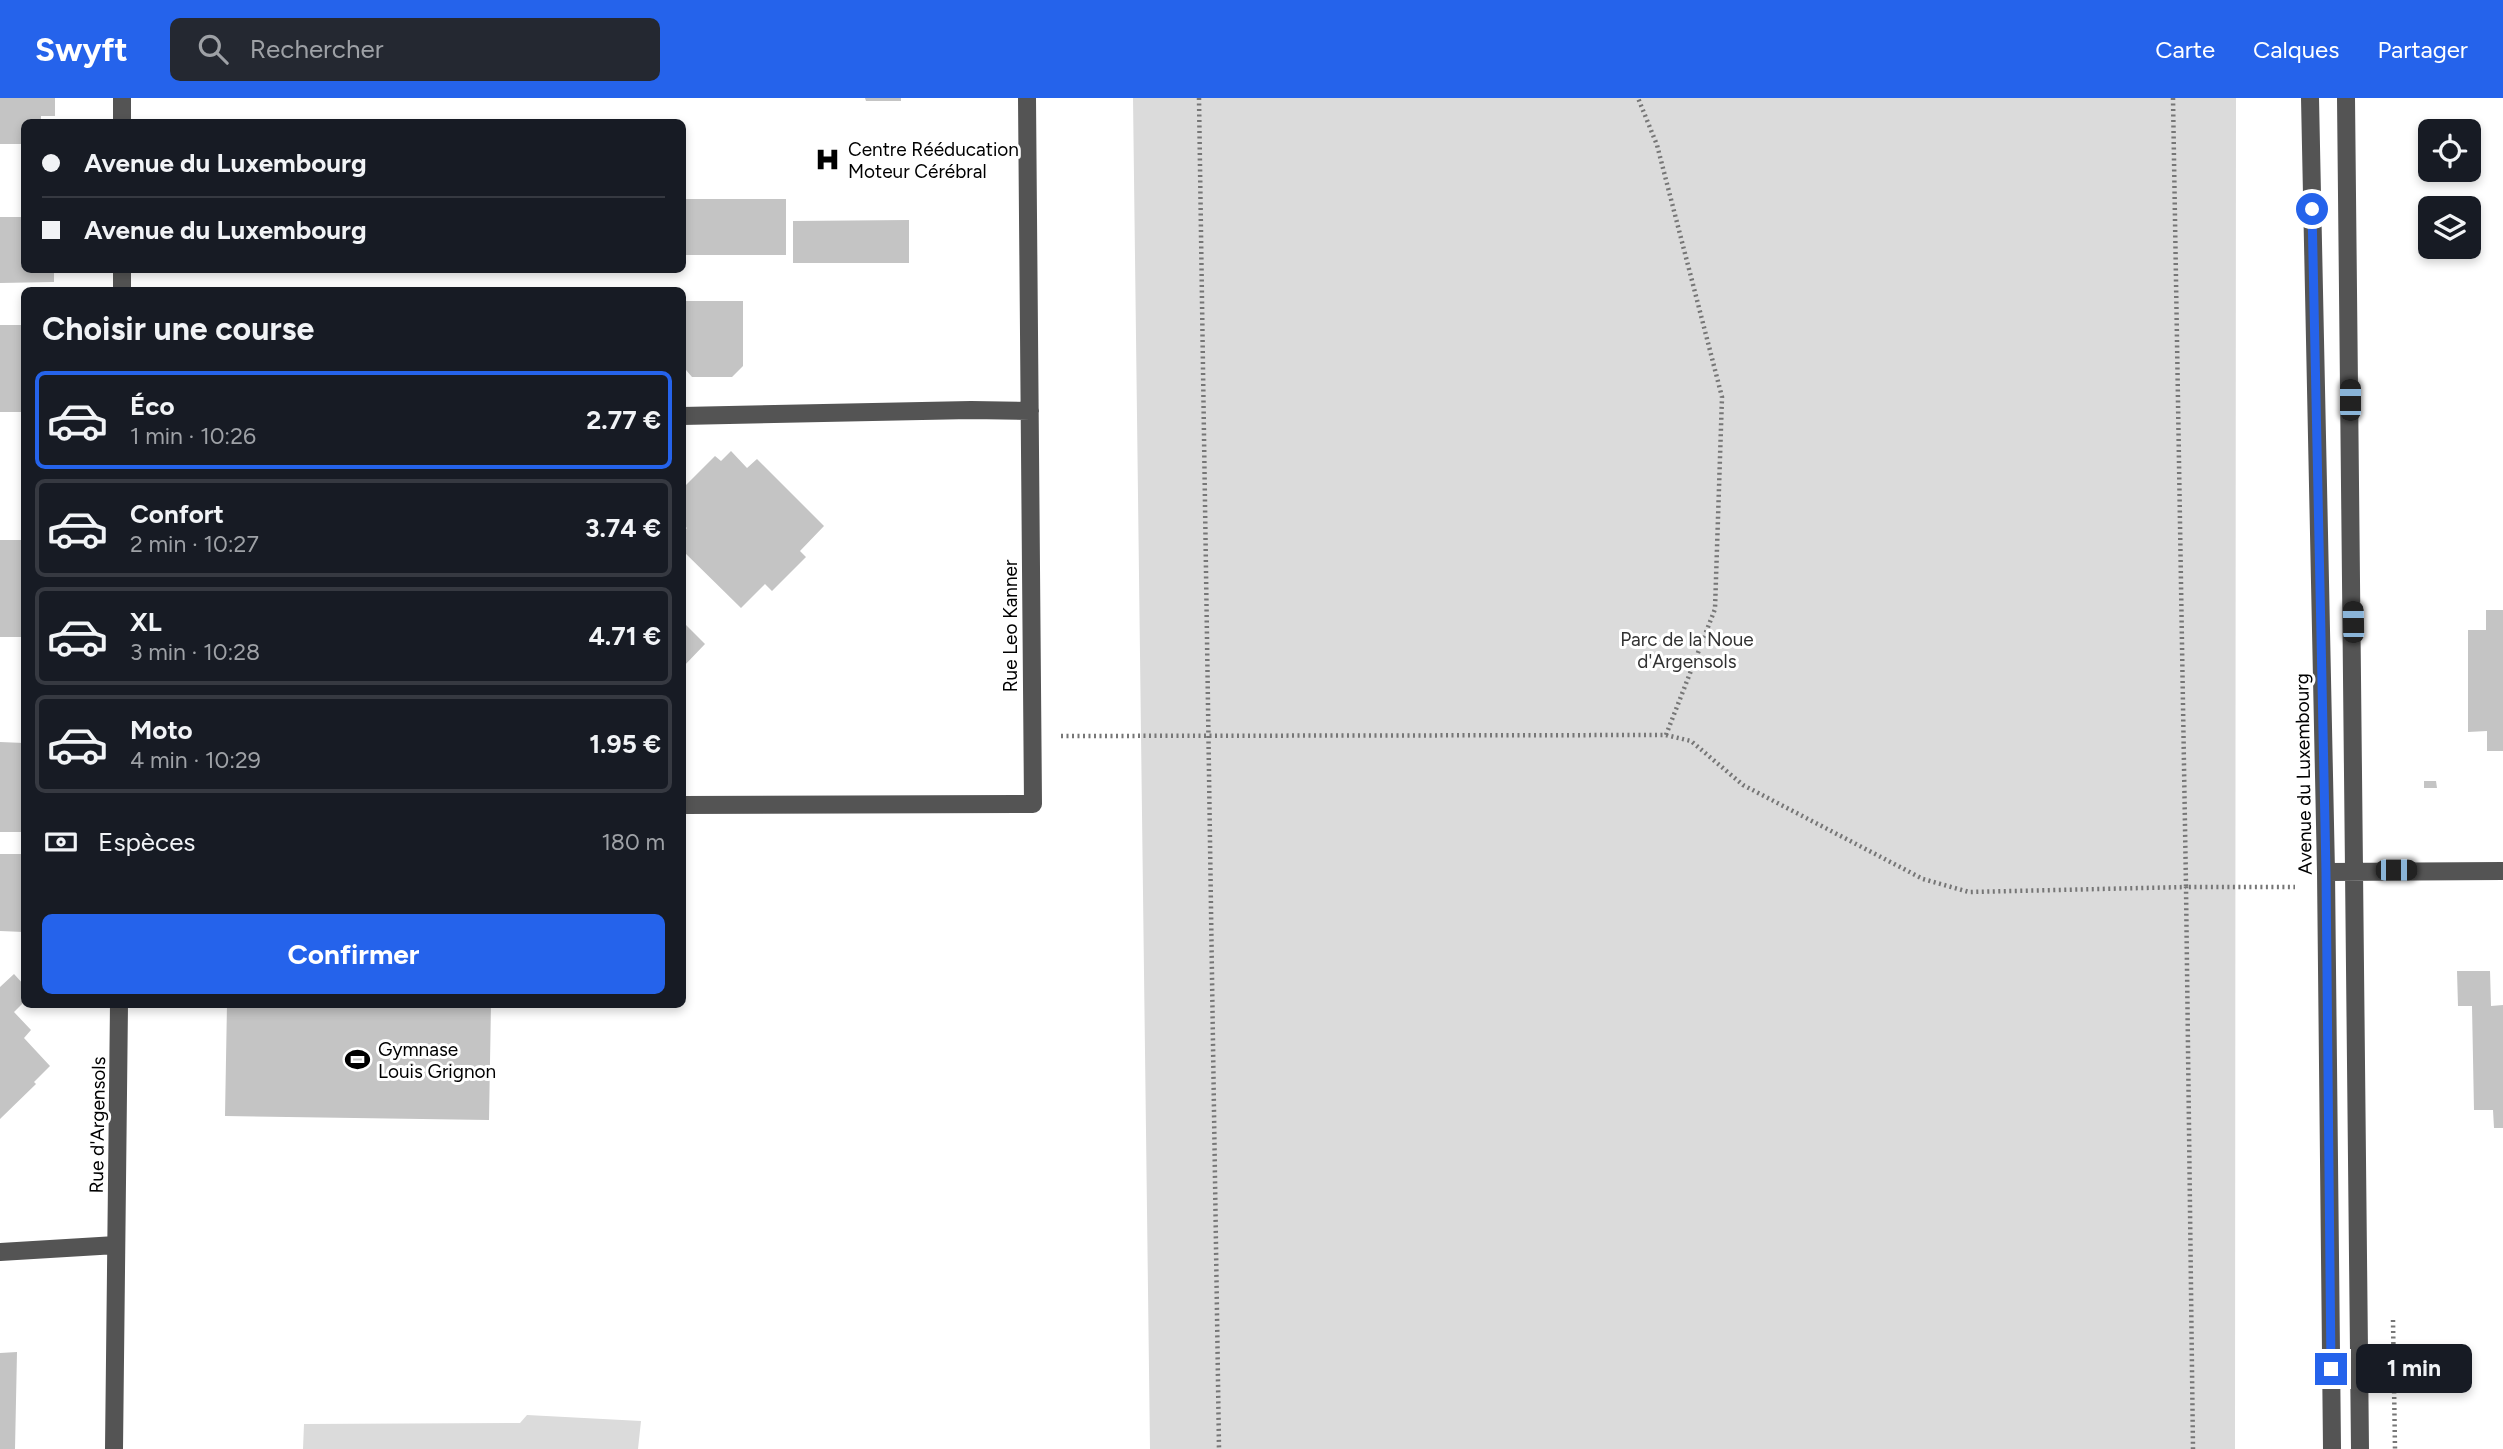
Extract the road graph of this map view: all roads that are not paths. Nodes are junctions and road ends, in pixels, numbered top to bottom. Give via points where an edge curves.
1 (122, 98) edge
2 (1027, 98) edge
3 (2310, 98) edge
4 (2346, 98) edge
5 (122, 119) edge
6 (1030, 411) junction
7 (686, 416) edge
8 (686, 805) edge
9 (2355, 871) junction
10 (2503, 871) edge
11 (2326, 880) junction
12 (119, 1008) edge
13 (116, 1245) junction
14 (0, 1252) edge
15 (114, 1449) edge
16 (2332, 1449) edge
17 (2360, 1449) edge

1 - 5 street
2 - 6 street, Rue Leo Kanner
3 - 11 street, Avenue du Luxembourg
4 - 9 street
6 - 7 street
6 - 8 street, Rue Leo Kanner via 1033,804
9 - 10 street
9 - 11 street
9 - 17 street
11 - 16 street, Avenue du Luxembourg
12 - 13 street, Rue d'Argensols
13 - 14 street
13 - 15 street, Rue d'Argensols

